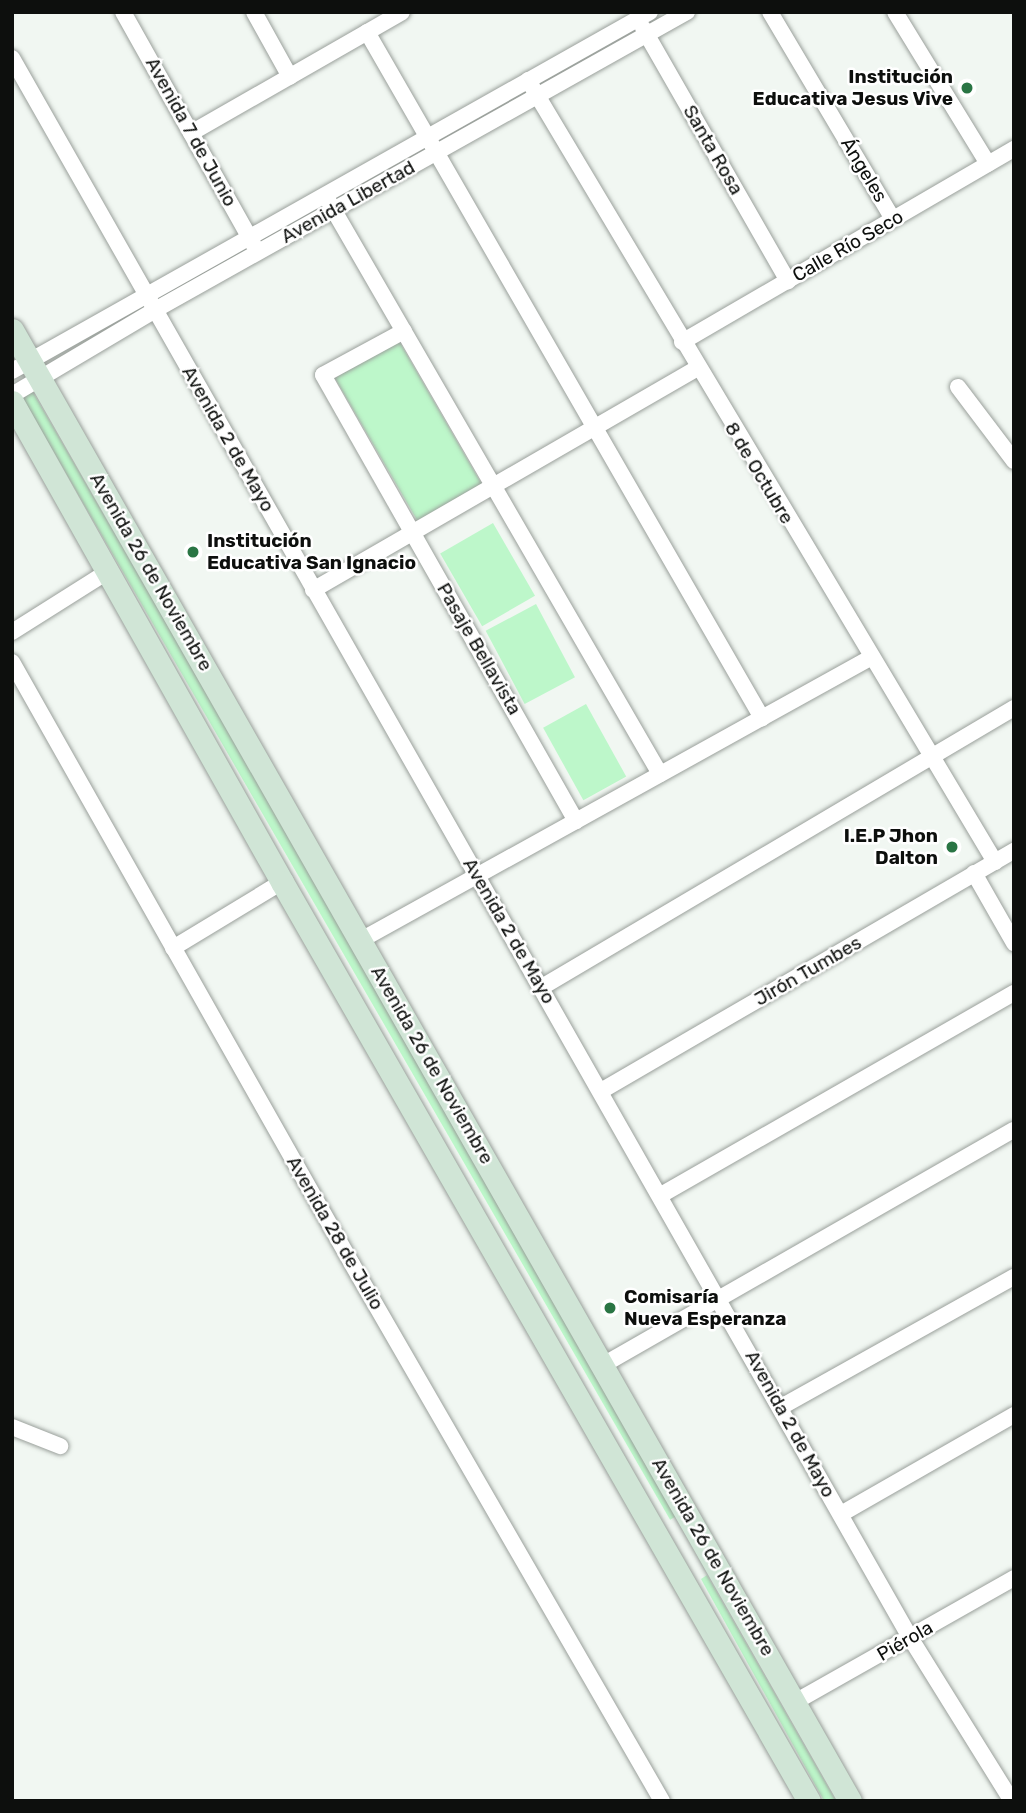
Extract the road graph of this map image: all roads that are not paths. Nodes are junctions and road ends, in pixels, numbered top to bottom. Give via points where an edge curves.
1 (123, 12) edge
2 (254, 12) edge
3 (687, 12) edge
4 (770, 12) edge
5 (895, 12) edge
6 (397, 14) edge
7 (644, 16) edge
8 (367, 32) junction
9 (647, 35) junction
10 (12, 58) edge
11 (290, 77) junction
12 (528, 80) junction
13 (537, 96) junction
14 (191, 133) junction
15 (426, 137) junction
16 (1014, 149) edge
17 (435, 153) junction
18 (988, 164) junction
19 (325, 193) junction
20 (334, 210) junction
21 (893, 219) junction
22 (249, 235) junction
23 (258, 252) junction
24 (788, 281) junction
25 (146, 294) junction
26 (155, 310) junction
27 (12, 330) edge
28 (404, 331) junction
29 (682, 342) junction
30 (696, 368) junction
31 (27, 370) edge
32 (958, 387) dead end
33 (12, 395) edge
34 (12, 402) edge
35 (592, 428) junction
36 (1014, 461) edge
37 (494, 485) junction
38 (413, 532) junction
39 (107, 572) junction
40 (313, 590) junction
41 (12, 632) edge
42 (870, 659) junction
43 (12, 662) edge
44 (1014, 708) edge
45 (762, 718) junction
46 (929, 756) junction
47 (660, 774) junction
48 (576, 821) junction
49 (1014, 851) edge
50 (995, 862) junction
51 (974, 873) junction
52 (476, 876) junction
53 (282, 882) junction
54 (361, 940) junction
55 (1014, 943) edge
56 (173, 948) junction
57 (542, 987) junction
58 (1014, 993) edge
59 (601, 1091) junction
60 (1014, 1130) edge
61 (661, 1195) junction
62 (1014, 1277) edge
63 (719, 1297) junction
64 (603, 1365) junction
65 (781, 1407) junction
66 (1014, 1415) edge
67 (12, 1427) edge
68 (60, 1446) dead end
69 (841, 1514) junction
70 (706, 1544) junction
71 (674, 1564) junction
72 (1014, 1578) edge
73 (911, 1639) junction
74 (795, 1702) junction
75 (1011, 1791) edge
76 (662, 1801) edge
77 (809, 1801) edge
78 (850, 1801) edge

1 - 14 street, Avenida 7 de Junio
2 - 11 street
3 - 9 street, Avenida Libertad
4 - 21 street, Ángeles
5 - 18 street
6 - 8 street
7 - 9 street, Santa Rosa
7 - 12 street, Avenida Libertad
8 - 11 street
8 - 15 street
9 - 13 street, Avenida Libertad
9 - 24 street, Santa Rosa
10 - 25 street, Avenida 2 de Mayo
11 - 14 street
12 - 13 street, 8 de Octubre
12 - 15 street, Avenida Libertad
13 - 17 street, Avenida Libertad
13 - 29 street, 8 de Octubre
14 - 22 street, Avenida 7 de Junio
15 - 17 street
15 - 19 street, Avenida Libertad
16 - 18 street, Calle Río Seco
17 - 20 street, Avenida Libertad
17 - 35 street
18 - 21 street, Calle Río Seco
19 - 20 street
19 - 22 street, Avenida Libertad
20 - 23 street, Avenida Libertad
20 - 28 street
21 - 24 street, Calle Río Seco
22 - 23 street, Avenida 7 de Junio
22 - 25 street, Avenida Libertad
23 - 26 street, Avenida Libertad
24 - 29 street, Calle Río Seco
25 - 26 street, Avenida 2 de Mayo
25 - 31 street, Avenida Libertad
26 - 31 street, Avenida Libertad
26 - 40 street, Avenida 2 de Mayo
27 - 31 main road, Avenida 26 de Noviembre
28 - 37 street
28 - 38 street, Pasaje Bellavista via 323,375
29 - 30 street, 8 de Octubre
30 - 35 street
30 - 42 street, 8 de Octubre
31 - 33 street, Avenida Libertad
31 - 54 main road, Avenida 26 de Noviembre
32 - 36 street
34 - 39 main road, Avenida 26 de Noviembre
35 - 37 street
35 - 45 street
37 - 38 street
37 - 47 street
38 - 40 street
38 - 48 street, Pasaje Bellavista
39 - 41 street
39 - 53 main road, Avenida 26 de Noviembre
40 - 52 street, Avenida 2 de Mayo
42 - 45 street
42 - 46 street, 8 de Octubre
43 - 56 street, Avenida 28 de Julio
44 - 46 street
45 - 47 street
46 - 50 street, 8 de Octubre
46 - 57 street
47 - 48 street
48 - 52 street
49 - 50 street, Jirón Tumbes
50 - 51 street, Jirón Tumbes
51 - 55 street
51 - 59 street, Jirón Tumbes
52 - 54 street
52 - 57 street, Avenida 2 de Mayo
53 - 56 street
53 - 71 main road, Avenida 26 de Noviembre
54 - 64 main road, Avenida 26 de Noviembre
56 - 76 street, Avenida 28 de Julio
57 - 59 street, Avenida 2 de Mayo
58 - 61 street
59 - 61 street, Avenida 2 de Mayo
60 - 63 street
61 - 63 street, Avenida 2 de Mayo
62 - 65 street
63 - 64 street
63 - 65 street, Avenida 2 de Mayo
64 - 70 main road, Avenida 26 de Noviembre
65 - 69 street, Avenida 2 de Mayo
66 - 69 street
67 - 68 street
69 - 73 street, Avenida 2 de Mayo
70 - 71 main road
70 - 74 main road, Avenida 26 de Noviembre
71 - 77 main road, Avenida 26 de Noviembre
72 - 73 street, Piérola
73 - 74 street, Piérola
73 - 75 street, Avenida 2 de Mayo
74 - 78 main road, Avenida 26 de Noviembre

